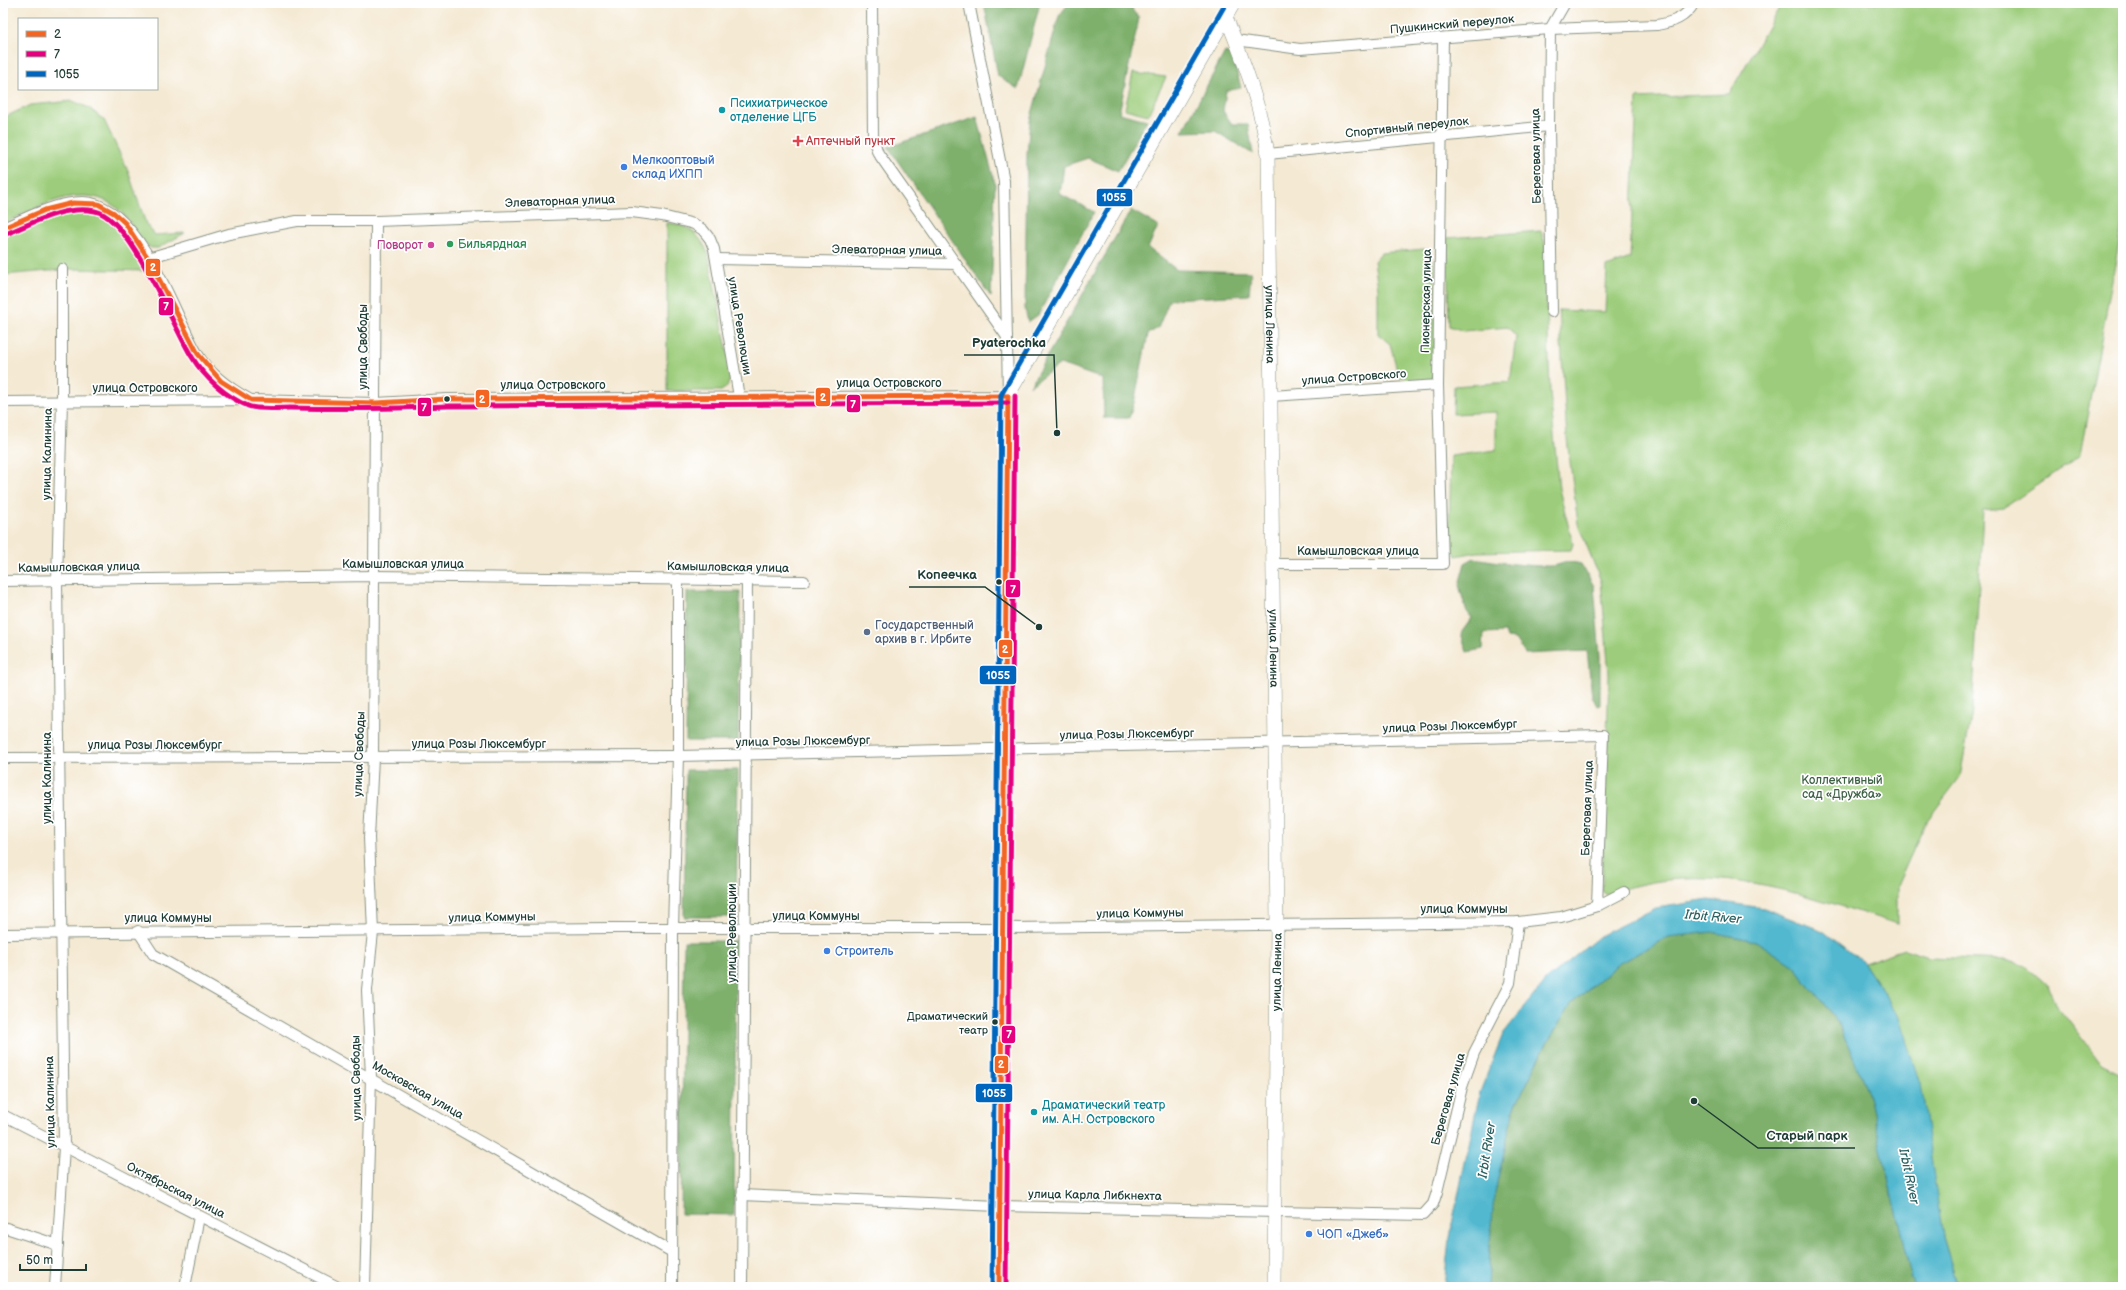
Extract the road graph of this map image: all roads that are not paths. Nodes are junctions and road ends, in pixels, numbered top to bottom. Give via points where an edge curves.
1 (872, 3) edge
2 (969, 3) edge
3 (1234, 3) edge
4 (1565, 3) edge
5 (1692, 6) edge
6 (1226, 17) junction
7 (1550, 29) junction
8 (1443, 38) junction
9 (1236, 40) junction
10 (1549, 126) junction
11 (1441, 137) junction
12 (1268, 154) junction
13 (376, 221) junction
14 (3, 228) edge
15 (148, 258) junction
16 (716, 259) junction
17 (956, 264) junction
18 (62, 269) dead end
19 (1552, 312) dead end
20 (1007, 337) junction
21 (1438, 385) junction
22 (1008, 396) junction
23 (1271, 396) junction
24 (738, 397) junction
25 (251, 400) junction
26 (62, 401) junction
27 (3, 402) edge
28 (376, 403) junction
29 (1274, 564) junction
30 (1443, 564) joint
31 (374, 576) junction
32 (678, 579) junction
33 (747, 579) junction
34 (57, 580) junction
35 (3, 581) edge
36 (804, 581) dead end
37 (1603, 735) joint
38 (1275, 744) junction
39 (1004, 750) junction
40 (746, 754) junction
41 (678, 756) junction
42 (373, 757) junction
43 (3, 758) edge
44 (60, 758) junction
45 (1624, 892) dead end
46 (1597, 906) junction
47 (1518, 922) junction
48 (1277, 924) junction
49 (673, 928) junction
50 (1002, 928) junction
51 (745, 929) junction
52 (138, 931) junction
53 (373, 932) junction
54 (61, 933) junction
55 (3, 934) edge
56 (371, 1077) junction
57 (3, 1115) edge
58 (64, 1147) junction
59 (742, 1195) junction
60 (1000, 1206) junction
61 (1274, 1211) junction
62 (1423, 1215) joint
63 (199, 1217) junction
64 (3, 1227) edge
65 (58, 1245) junction
66 (672, 1252) junction
67 (54, 1287) edge
68 (185, 1287) edge
69 (338, 1287) edge
70 (365, 1287) edge
71 (672, 1287) edge
72 (742, 1287) edge
73 (999, 1287) edge
74 (1274, 1287) edge

1 - 17 street via 875,147
2 - 20 street via 1004,181
3 - 6 main road
4 - 7 street, Береговая улица
5 - 7 street, Пушкинский переулок via 1671,23
6 - 9 main road, улица Ленина
6 - 22 main road
7 - 8 street, Пушкинский переулок
7 - 10 street, Береговая улица
8 - 9 street, Пушкинский переулок via 1300,50
8 - 11 street, Пионерская улица
9 - 12 main road, улица Ленина via 1252,86
10 - 11 street, Спортивный переулок
10 - 19 street, Береговая улица
11 - 12 street, Спортивный переулок
11 - 21 street, Пионерская улица
12 - 23 main road, улица Ленина
13 - 15 street, Элеваторная улица via 297,221 229,234
13 - 16 street, Элеваторная улица via 632,212 694,224 710,239
13 - 28 street, улица Свободы
14 - 15 street via 45,210 74,203 98,204 125,223
15 - 25 street via 198,354 221,381
16 - 17 street, Элеваторная улица
16 - 24 street, улица Революции
17 - 20 street
18 - 26 street, улица Калинина
20 - 22 street
21 - 23 street, улица Островского
21 - 30 street, Пионерская улица
22 - 24 street, улица Островского
22 - 39 main road
23 - 29 main road, улица Ленина
24 - 28 street, улица Островского via 447,399
25 - 26 street, улица Островского
25 - 28 street, улица Островского
26 - 27 street, улица Островского
26 - 34 street, улица Калинина
28 - 31 street, улица Свободы
29 - 30 street, Камышловская улица
29 - 38 main road, улица Ленина
31 - 32 street, Камышловская улица
31 - 34 street, Камышловская улица
31 - 42 street, улица Свободы
32 - 33 street, Камышловская улица
32 - 41 street
33 - 36 street, Камышловская улица
33 - 40 street, улица Революции
34 - 35 street, Камышловская улица
34 - 44 street, улица Калинина
37 - 38 street, улица Розы Люксембург
37 - 46 street, Береговая улица
38 - 39 street, улица Розы Люксембург
38 - 48 main road, улица Ленина
39 - 40 street, улица Розы Люксембург
39 - 50 main road
40 - 41 street, улица Розы Люксембург
40 - 51 street, улица Революции
41 - 42 street, улица Розы Люксембург
41 - 49 street
42 - 44 street, улица Розы Люксембург
42 - 53 street, улица Свободы via 369,838
43 - 44 street, улица Розы Люксембург
44 - 54 street, улица Калинина
45 - 46 street, улица Коммуны
46 - 47 street, улица Коммуны via 1561,917
47 - 48 street, улица Коммуны
47 - 62 street, Береговая улица via 1510,983 1474,1053 1462,1087 1437,1192 1433,1204
48 - 50 street, улица Коммуны
48 - 61 main road, улица Ленина
49 - 51 street, улица Коммуны
49 - 53 street, улица Коммуны
49 - 66 street
50 - 51 street, улица Коммуны
50 - 60 main road
51 - 59 street, улица Революции
52 - 53 street, улица Коммуны
52 - 54 street, улица Коммуны
52 - 56 street, Московская улица via 153,954
53 - 56 street, улица Свободы via 367,990
54 - 55 street, улица Коммуны
54 - 58 street, улица Калинина
56 - 66 street, Московская улица
56 - 70 street, улица Свободы
57 - 58 street, Октябрьская улица
58 - 63 street, Октябрьская улица
58 - 65 street, улица Калинина
59 - 60 street, улица Карла Либкнехта
59 - 72 street, улица Революции
60 - 61 street, улица Карла Либкнехта
60 - 73 main road
61 - 62 street, улица Карла Либкнехта
61 - 74 main road, улица Ленина
63 - 68 street
63 - 69 street, Октябрьская улица
64 - 65 street
65 - 67 street, улица Калинина
66 - 71 street

